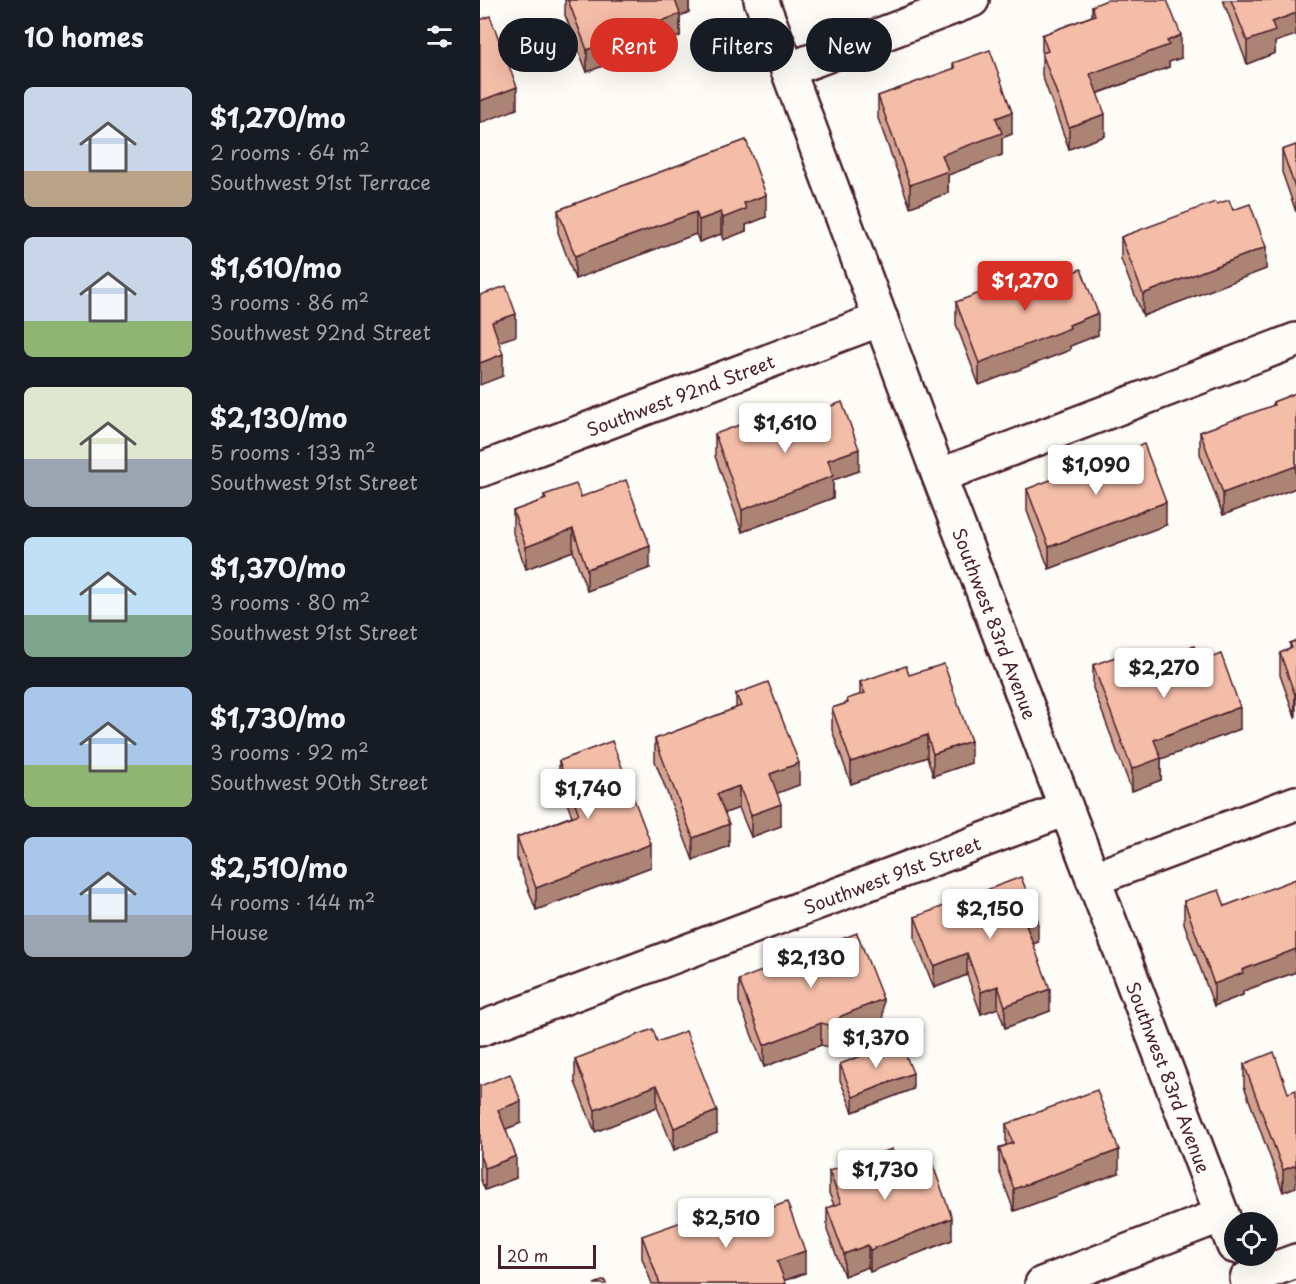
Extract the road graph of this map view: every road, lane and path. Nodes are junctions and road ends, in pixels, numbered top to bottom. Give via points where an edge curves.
1 (761, 0) edge
2 (972, 0) edge
3 (768, 18) edge
4 (794, 68) edge
5 (789, 72) edge
6 (881, 320) junction
7 (1296, 340) edge
8 (480, 470) edge
9 (939, 476) junction
10 (1296, 803) edge
11 (1066, 809) junction
12 (1093, 879) junction
13 (480, 1029) edge
14 (1222, 1215) junction
15 (1224, 1220) edge
16 (1296, 1261) edge
17 (1245, 1273) edge
18 (1042, 1284) edge

1 - 3 street, Southwest 83rd Avenue
2 - 4 street
5 - 6 street, Southwest 83rd Avenue
6 - 8 street, Southwest 92nd Street
6 - 9 street, Southwest 83rd Avenue
7 - 9 street
9 - 11 street, Southwest 83rd Avenue
10 - 12 street
11 - 12 street, Southwest 83rd Avenue
11 - 13 street, Southwest 91st Street
12 - 14 street, Southwest 83rd Avenue
14 - 15 street, Southwest 83rd Avenue
14 - 18 street
16 - 17 street

